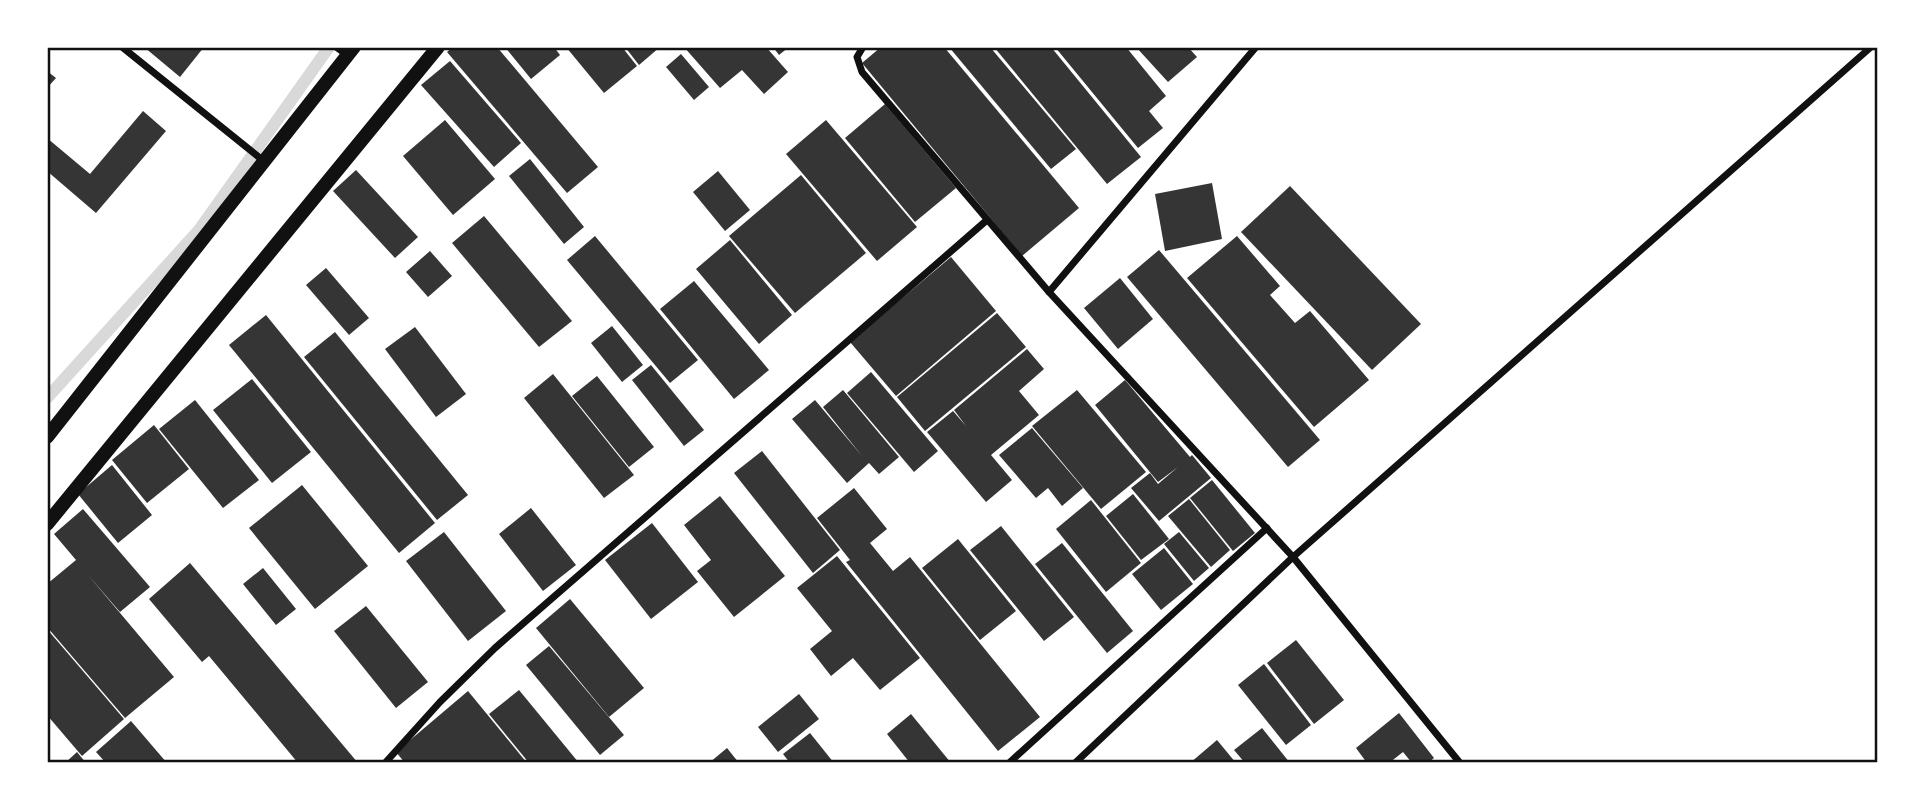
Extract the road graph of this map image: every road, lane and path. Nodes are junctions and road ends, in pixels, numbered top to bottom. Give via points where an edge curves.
1 (122, 47) edge
2 (438, 47) edge
3 (863, 47) edge
4 (1256, 47) edge
5 (1871, 47) edge
6 (345, 50) edge
7 (265, 162) junction
8 (987, 220) junction
9 (1049, 292) junction
10 (47, 437) edge
11 (47, 524) edge
12 (1269, 531) junction
13 (1293, 557) junction
14 (385, 763) edge
15 (1009, 763) edge
16 (1074, 763) edge
17 (1460, 763) edge

1 - 7 street
2 - 11 main road
3 - 8 street via 857,57 862,72
4 - 9 street
5 - 13 street
6 - 7 main road
7 - 10 main road
8 - 9 street
8 - 14 street via 495,648
9 - 12 street
12 - 13 street
12 - 15 street
13 - 16 street
13 - 17 street

